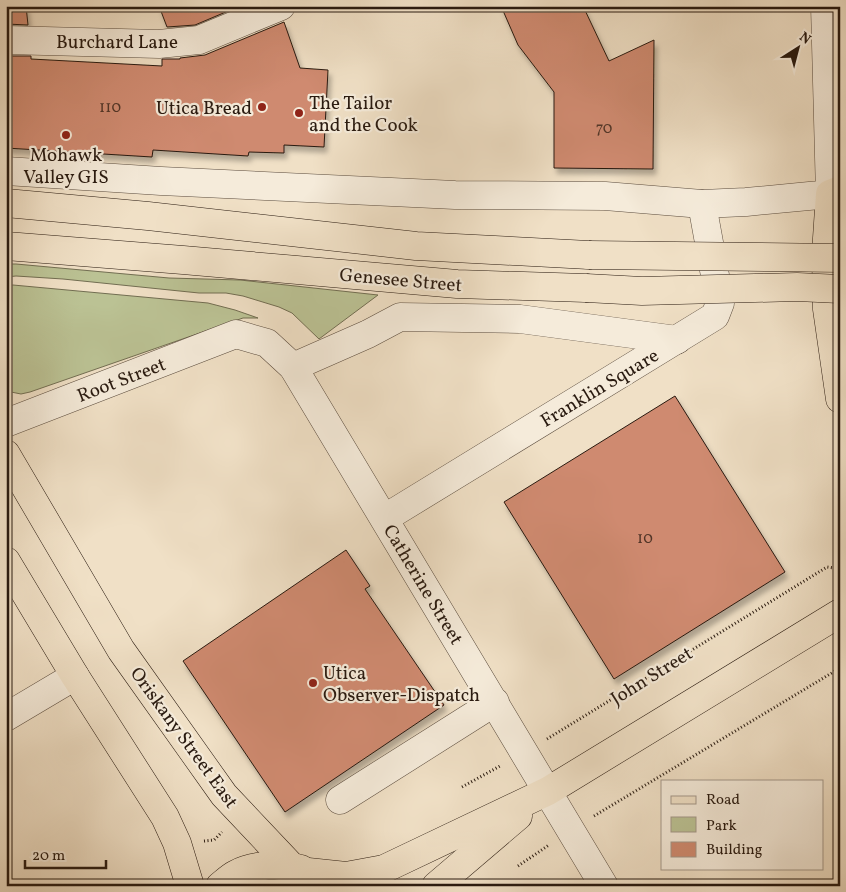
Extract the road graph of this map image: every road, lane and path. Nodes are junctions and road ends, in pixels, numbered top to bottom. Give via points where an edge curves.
1 (281, 6) edge
2 (825, 6) edge
3 (6, 40) edge
4 (6, 172) edge
5 (835, 192) edge
6 (6, 203) edge
7 (702, 204) junction
8 (6, 246) edge
9 (840, 258) edge
10 (833, 299) edge
11 (236, 334) joint
12 (677, 340) junction
13 (293, 367) junction
14 (840, 399) edge
15 (6, 424) edge
16 (6, 454) edge
17 (385, 518) junction
18 (6, 561) edge
19 (840, 570) edge
20 (840, 613) edge
21 (840, 668) edge
22 (75, 676) junction
23 (495, 702) junction
24 (6, 717) edge
25 (525, 752) junction
26 (462, 787) dead end
27 (548, 791) junction
28 (340, 800) dead end
29 (226, 827) dead end
30 (571, 830) junction
31 (201, 841) dead end
32 (518, 866) dead end
33 (310, 875) edge
34 (190, 886) edge
35 (220, 886) edge
36 (436, 886) edge
37 (604, 886) edge

1 - 3 street, Burchard Lane via 199,40 159,44
2 - 5 street
4 - 7 street via 455,195 605,196
5 - 7 street
5 - 10 main road via 826,253
6 - 9 main road, Genesee Street, bridge via 416,246 589,256
7 - 12 street, Franklin Square via 720,303 715,316
8 - 10 main road, Genesee Street, bridge via 457,284 642,291 797,288
10 - 14 main road
11 - 13 street, Catherine Street via 267,343
11 - 15 street, Root Street
12 - 13 street via 520,319 400,317
12 - 17 street, Franklin Square
13 - 17 street, Catherine Street
16 - 33 main road, Oriskany Street East via 121,650 224,795
17 - 23 street, Catherine Street
18 - 22 main road
19 - 25 path, John Street via 827,567
20 - 27 main road
21 - 30 path
22 - 24 street
22 - 34 main road via 165,817
23 - 25 street, Catherine Street
23 - 28 street
25 - 26 path, John Street
25 - 27 street, Catherine Street
27 - 30 street, Catherine Street
27 - 33 main road via 384,869 346,876
27 - 36 main road
29 - 31 path via 214,840
30 - 32 path
30 - 37 street, Catherine Street
33 - 35 main road via 263,866 236,874

